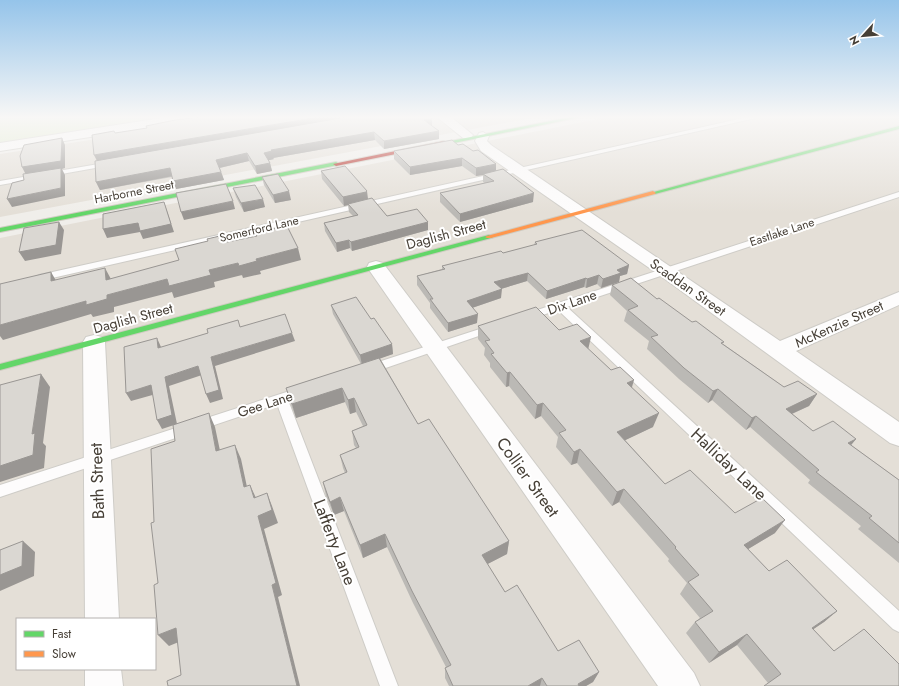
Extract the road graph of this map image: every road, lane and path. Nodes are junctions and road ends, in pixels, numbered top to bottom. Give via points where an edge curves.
1 (393, 149) edge
2 (445, 149) edge
3 (493, 149) edge
4 (613, 149) edge
5 (818, 149) edge
6 (118, 163) edge
7 (518, 170) junction
8 (0, 183) edge
9 (899, 194) edge
10 (580, 214) junction
11 (0, 224) edge
12 (0, 230) edge
13 (376, 267) junction
14 (665, 270) junction
15 (31, 280) edge
16 (899, 298) edge
17 (559, 306) junction
18 (515, 321) edge
19 (500, 326) edge
20 (94, 342) junction
21 (434, 348) junction
22 (779, 350) junction
23 (0, 367) edge
24 (361, 372) edge
25 (317, 386) edge
26 (281, 398) junction
27 (899, 436) edge
28 (97, 460) junction
29 (0, 491) edge
30 (102, 618) edge
31 (899, 623) edge
32 (103, 670) edge
33 (104, 686) edge
34 (389, 686) edge
35 (681, 686) edge

1 - 11 main road, Harborne Street
2 - 12 main road, Harborne Street
3 - 7 street, Scaddan Street
4 - 7 lane, Somerford Lane
5 - 10 main road, Daglish Street
6 - 8 lane
7 - 10 street, Scaddan Street
7 - 15 lane, Somerford Lane
9 - 14 lane, Eastlake Lane
10 - 13 main road, Daglish Street
10 - 14 street, Scaddan Street
13 - 20 main road, Daglish Street
13 - 21 street, Collier Street
14 - 17 lane, Dix Lane
14 - 22 street, Scaddan Street
16 - 22 street, McKenzie Street
17 - 18 lane, Dix Lane
17 - 31 lane, Halliday Lane
19 - 21 lane
20 - 23 main road, Daglish Street
20 - 28 street, Bath Street
21 - 24 lane
21 - 35 street, Collier Street
22 - 27 street, Scaddan Street
25 - 26 lane, Gee Lane
26 - 28 lane, Gee Lane
26 - 34 lane, Lafferty Lane
28 - 29 lane, Gee Lane
28 - 30 street, Bath Street
32 - 33 street

